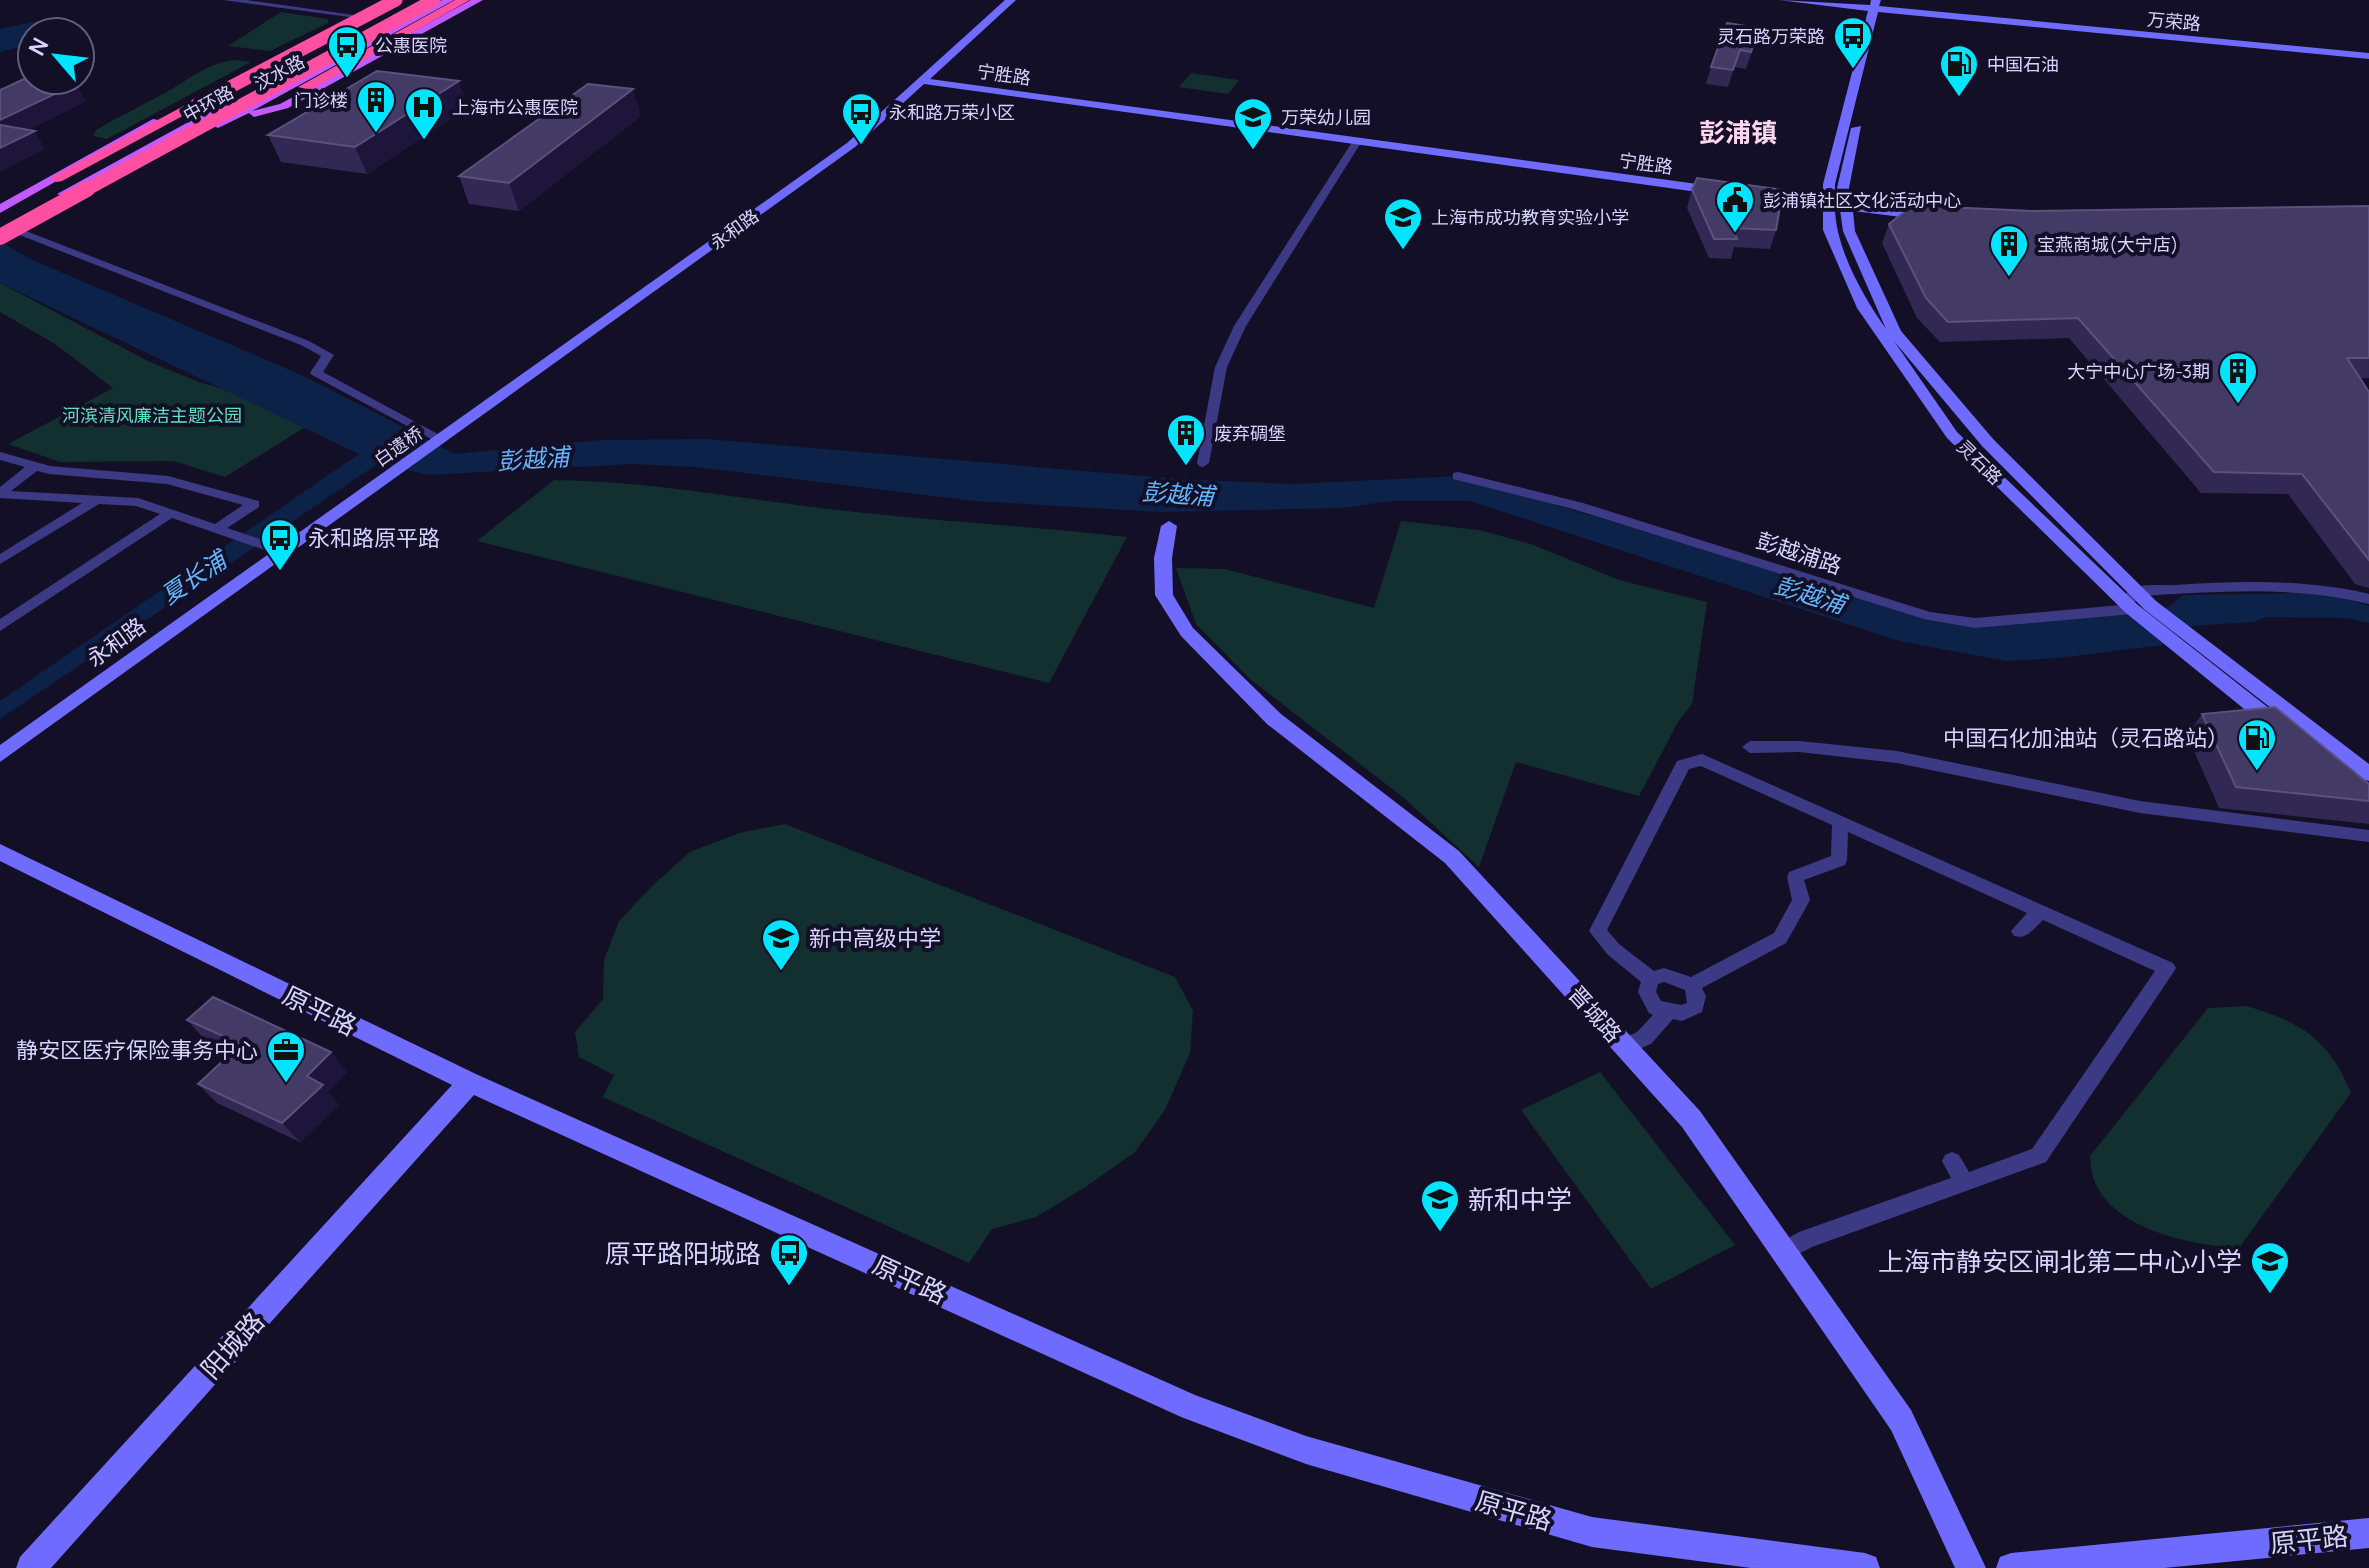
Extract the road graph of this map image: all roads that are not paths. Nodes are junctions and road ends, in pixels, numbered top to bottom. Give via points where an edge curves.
1 (227, 0) edge
2 (396, 0) edge
3 (405, 0) edge
4 (420, 0) edge
5 (434, 0) edge
6 (449, 0) edge
7 (464, 0) edge
8 (478, 0) edge
9 (1011, 0) edge
10 (1784, 0) edge
11 (1829, 0) edge
12 (1880, 5) edge
13 (384, 11) junction
14 (357, 16) junction
15 (2369, 49) edge
16 (2369, 56) edge
17 (923, 81) junction
18 (202, 105) junction
19 (227, 120) junction
20 (194, 123) junction
21 (1357, 141) junction
22 (118, 170) junction
23 (57, 178) junction
24 (106, 186) junction
25 (81, 193) junction
26 (1828, 206) junction
27 (1845, 208) junction
28 (0, 209) edge
29 (1937, 217) edge
30 (6, 232) edge
31 (441, 439) junction
32 (0, 456) edge
33 (1203, 463) dead end
34 (35, 466) junction
35 (1458, 476) dead end
36 (377, 485) joint
37 (0, 493) edge
38 (21, 493) junction
39 (99, 498) junction
40 (0, 505) edge
41 (171, 513) junction
42 (1169, 526) dead end
43 (218, 528) junction
44 (276, 549) junction
45 (0, 560) edge
46 (2369, 599) edge
47 (2136, 602) junction
48 (0, 625) edge
49 (1750, 747) dead end
50 (0, 755) edge
51 (2363, 782) edge
52 (1840, 821) junction
53 (2369, 836) edge
54 (0, 852) edge
55 (2041, 911) junction
56 (2020, 931) dead end
57 (1651, 979) junction
58 (1692, 985) junction
59 (1668, 1012) junction
60 (1625, 1047) junction
61 (470, 1082) junction
62 (1952, 1161) dead end
63 (1964, 1182) junction
64 (1783, 1252) junction
65 (2369, 1533) edge
66 (31, 1568) edge
67 (1865, 1568) edge
68 (1971, 1568) edge
69 (2011, 1568) edge

1 - 14 street
2 - 18 highway, bridge
3 - 13 main road, 汶水路
4 - 20 main road
4 - 30 highway, 中环路
5 - 22 main road
5 - 25 highway, 中环路, bridge
6 - 19 main road, 汶水路
7 - 25 highway, bridge via 264,108
8 - 19 main road via 284,106
9 - 17 street, 永和路
10 - 12 street, 万荣路
11 - 12 street, 万荣路
12 - 15 street, 万荣路
12 - 16 street, 万荣路
12 - 26 street, 灵石路 via 1829,184
12 - 27 street, 灵石路 via 1874,69 1843,188
13 - 14 main road, 汶水路
13 - 18 main road
14 - 23 main road, 汶水路
17 - 21 street, 宁胜路
17 - 31 street, 永和路 via 851,145
18 - 20 main road
18 - 23 highway
19 - 24 main road, 汶水路
20 - 30 main road
21 - 26 street, 宁胜路
21 - 33 street via 1240,326 1221,367
22 - 24 main road
22 - 30 main road
23 - 28 main road, 汶水路
24 - 30 main road, 汶水路
25 - 30 highway, 中环路, bridge
26 - 27 street, 宁胜路
26 - 47 street, 灵石路 via 1829,230 1864,308 1952,435
27 - 29 street, 宁胜路
27 - 47 street, 灵石路 via 1849,231 1894,332 1988,443
30 - 31 street via 316,349 328,355 316,373
31 - 36 street, 白遗桥
32 - 34 street
34 - 37 street
34 - 43 street via 168,480 254,504
35 - 47 street, 彭越浦路 via 1578,506 1929,616 1975,623
36 - 44 street, 永和路
37 - 38 street
38 - 39 street
38 - 40 street
39 - 41 street via 138,502
39 - 45 street
41 - 43 street
41 - 48 street
42 - 60 street, 晋城路 via 1164,595 1187,632 1274,719 1452,857
43 - 44 street
44 - 50 street, 永和路
46 - 47 street, 彭越浦路 via 2296,587
47 - 51 street, 灵石路
49 - 53 street via 1799,744 2140,807
52 - 55 street
52 - 57 street via 1702,760 1683,765 1598,931
52 - 58 street via 1839,860 1795,877 1801,900 1780,938
54 - 61 street, 原平路
55 - 56 street
55 - 63 street via 2167,968 2039,1156
57 - 58 street via 1664,975
57 - 59 street via 1647,992 1655,1008
58 - 59 street via 1696,1007
59 - 60 street via 1644,1038
60 - 64 street, 晋城路 via 1691,1119
61 - 66 street, 阳城路
61 - 67 street, 原平路 via 1177,1401 1306,1450 1592,1532
62 - 63 street
63 - 64 street
64 - 68 street, 晋城路 via 1901,1420
65 - 69 street, 原平路

